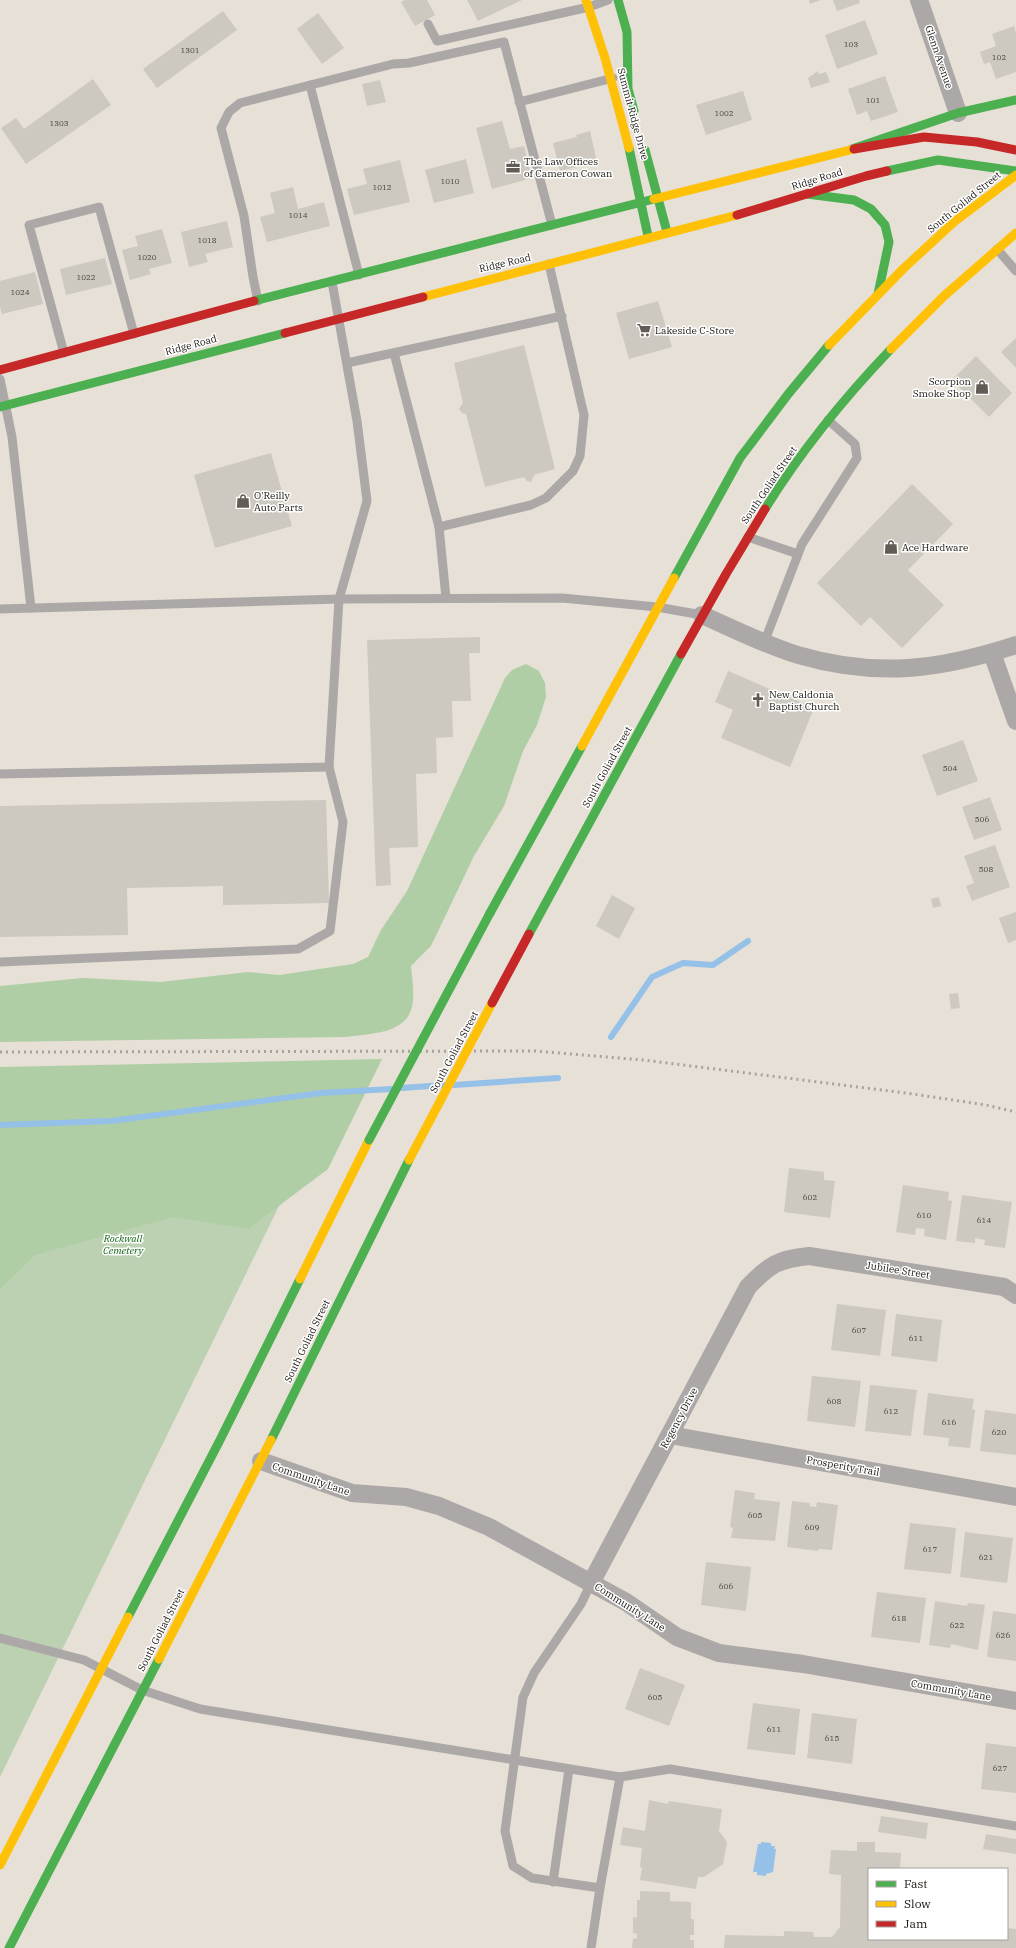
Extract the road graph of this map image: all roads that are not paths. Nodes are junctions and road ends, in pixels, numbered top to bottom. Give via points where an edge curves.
1 (608, 0) edge
2 (618, 0) edge
3 (919, 0) edge
4 (588, 3) edge
5 (428, 24) dead end
6 (628, 74) junction
7 (612, 79) junction
8 (310, 85) junction
9 (1016, 100) edge
10 (519, 102) junction
11 (958, 113) junction
12 (637, 120) dead end
13 (643, 143) dead end
14 (852, 149) junction
15 (1016, 150) edge
16 (1016, 171) edge
17 (1016, 175) edge
18 (807, 194) junction
19 (658, 198) junction
20 (642, 203) junction
21 (552, 225) junction
22 (667, 232) junction
23 (1016, 233) edge
24 (648, 236) junction
25 (1008, 239) junction
26 (1016, 247) edge
27 (997, 249) junction
28 (549, 264) junction
29 (1016, 271) edge
30 (359, 275) junction
31 (332, 282) junction
32 (878, 294) junction
33 (258, 300) junction
34 (562, 316) junction
35 (339, 317) junction
36 (134, 334) junction
37 (64, 353) junction
38 (394, 353) junction
39 (347, 363) junction
40 (0, 370) edge
41 (0, 379) edge
42 (3, 406) edge
43 (828, 420) junction
44 (439, 527) junction
45 (748, 537) junction
46 (798, 554) junction
47 (446, 598) junction
48 (339, 599) junction
49 (657, 607) junction
50 (0, 608) edge
51 (31, 608) junction
52 (702, 615) junction
53 (764, 643) junction
54 (1016, 646) edge
55 (992, 653) junction
56 (1016, 721) edge
57 (329, 767) junction
58 (0, 774) edge
59 (0, 962) edge
60 (778, 1262) joint
61 (1016, 1295) edge
62 (670, 1434) junction
63 (261, 1461) junction
64 (1016, 1497) edge
65 (591, 1583) junction
66 (4, 1638) edge
67 (101, 1669) junction
68 (142, 1690) junction
69 (1016, 1701) edge
70 (513, 1760) junction
71 (569, 1769) junction
72 (620, 1777) junction
73 (1016, 1826) edge
74 (0, 1865) edge
75 (553, 1882) junction
76 (600, 1888) junction
77 (9, 1948) edge
78 (591, 1948) edge

1 - 4 lane
2 - 6 main road, Summit Ridge Drive via 627,32
3 - 11 street, Glenn Avenue
4 - 5 lane via 437,41
4 - 7 main road, Summit Ridge Drive
6 - 7 lane
6 - 12 main road, Summit Ridge Drive via 628,89
7 - 10 lane
7 - 20 main road, Summit Ridge Drive
8 - 10 lane via 393,64 409,63 504,42
8 - 30 lane
8 - 33 lane via 240,103 229,112 221,128 244,216 252,277
9 - 11 main road
10 - 21 lane
11 - 14 main road
13 - 19 main road, Summit Ridge Drive
14 - 15 main road, Ridge Road via 924,137 977,142
14 - 19 main road, Ridge Road
16 - 18 main road, Ridge Road via 938,160 866,176
17 - 32 main road, South Goliad Street via 954,222
18 - 22 main road, Ridge Road via 741,214
18 - 32 main road via 854,200 871,209 885,225 889,242
19 - 20 main road, Ridge Road
19 - 22 main road, Summit Ridge Drive
20 - 21 main road, Ridge Road
20 - 24 main road, Summit Ridge Drive
21 - 30 main road, Ridge Road
22 - 24 main road, Ridge Road
23 - 25 main road, South Goliad Street
24 - 28 main road, Ridge Road
25 - 26 lane
25 - 27 main road, South Goliad Street
27 - 29 lane
27 - 43 main road, South Goliad Street via 903,334
28 - 34 lane
28 - 35 main road, Ridge Road
30 - 31 main road, Ridge Road
31 - 33 main road, Ridge Road
31 - 35 lane
32 - 49 main road, South Goliad Street via 835,338 740,458
33 - 36 main road, Ridge Road
34 - 38 lane
34 - 44 lane via 584,415 580,456 573,471 546,498 531,505
35 - 39 lane
35 - 42 main road, Ridge Road
36 - 37 main road, Ridge Road
36 - 37 lane via 99,207 30,225
37 - 40 main road, Ridge Road
38 - 39 lane
38 - 44 lane
39 - 48 lane via 367,501
41 - 42 lane
42 - 51 lane via 12,437
43 - 45 main road, South Goliad Street
43 - 46 lane via 855,444 857,458
44 - 47 lane
45 - 46 lane
45 - 52 main road, South Goliad Street
46 - 53 lane
47 - 48 lane
47 - 49 lane via 562,598
48 - 51 lane
48 - 57 lane
49 - 52 lane
49 - 67 main road, South Goliad Street, bridge via 369,1140 220,1440
50 - 51 lane
52 - 53 street
52 - 63 main road, South Goliad Street, bridge via 410,1160
53 - 55 street via 798,655 871,669 940,665
54 - 55 street
55 - 56 street
57 - 58 lane
57 - 59 lane via 343,822 330,931 298,949
60 - 61 street, Jubilee Street via 809,1256 1004,1287
60 - 62 street, Regency Drive via 767,1267 748,1287
62 - 64 street, Prosperity Trail
62 - 65 street, Regency Drive
63 - 65 street, Community Lane via 352,1493 406,1497 439,1506 489,1527
63 - 68 main road, South Goliad Street
65 - 69 street, Community Lane via 626,1602 677,1637 719,1653 803,1664
65 - 70 lane via 581,1604 534,1673 523,1697
66 - 67 lane via 84,1660
67 - 68 lane
67 - 74 main road, South Goliad Street
68 - 70 lane via 200,1709
68 - 77 main road, South Goliad Street
70 - 71 lane
70 - 75 lane via 505,1831 513,1866 532,1878
71 - 72 lane
71 - 75 lane
72 - 73 lane via 670,1769
72 - 76 lane
75 - 76 lane
76 - 78 lane

